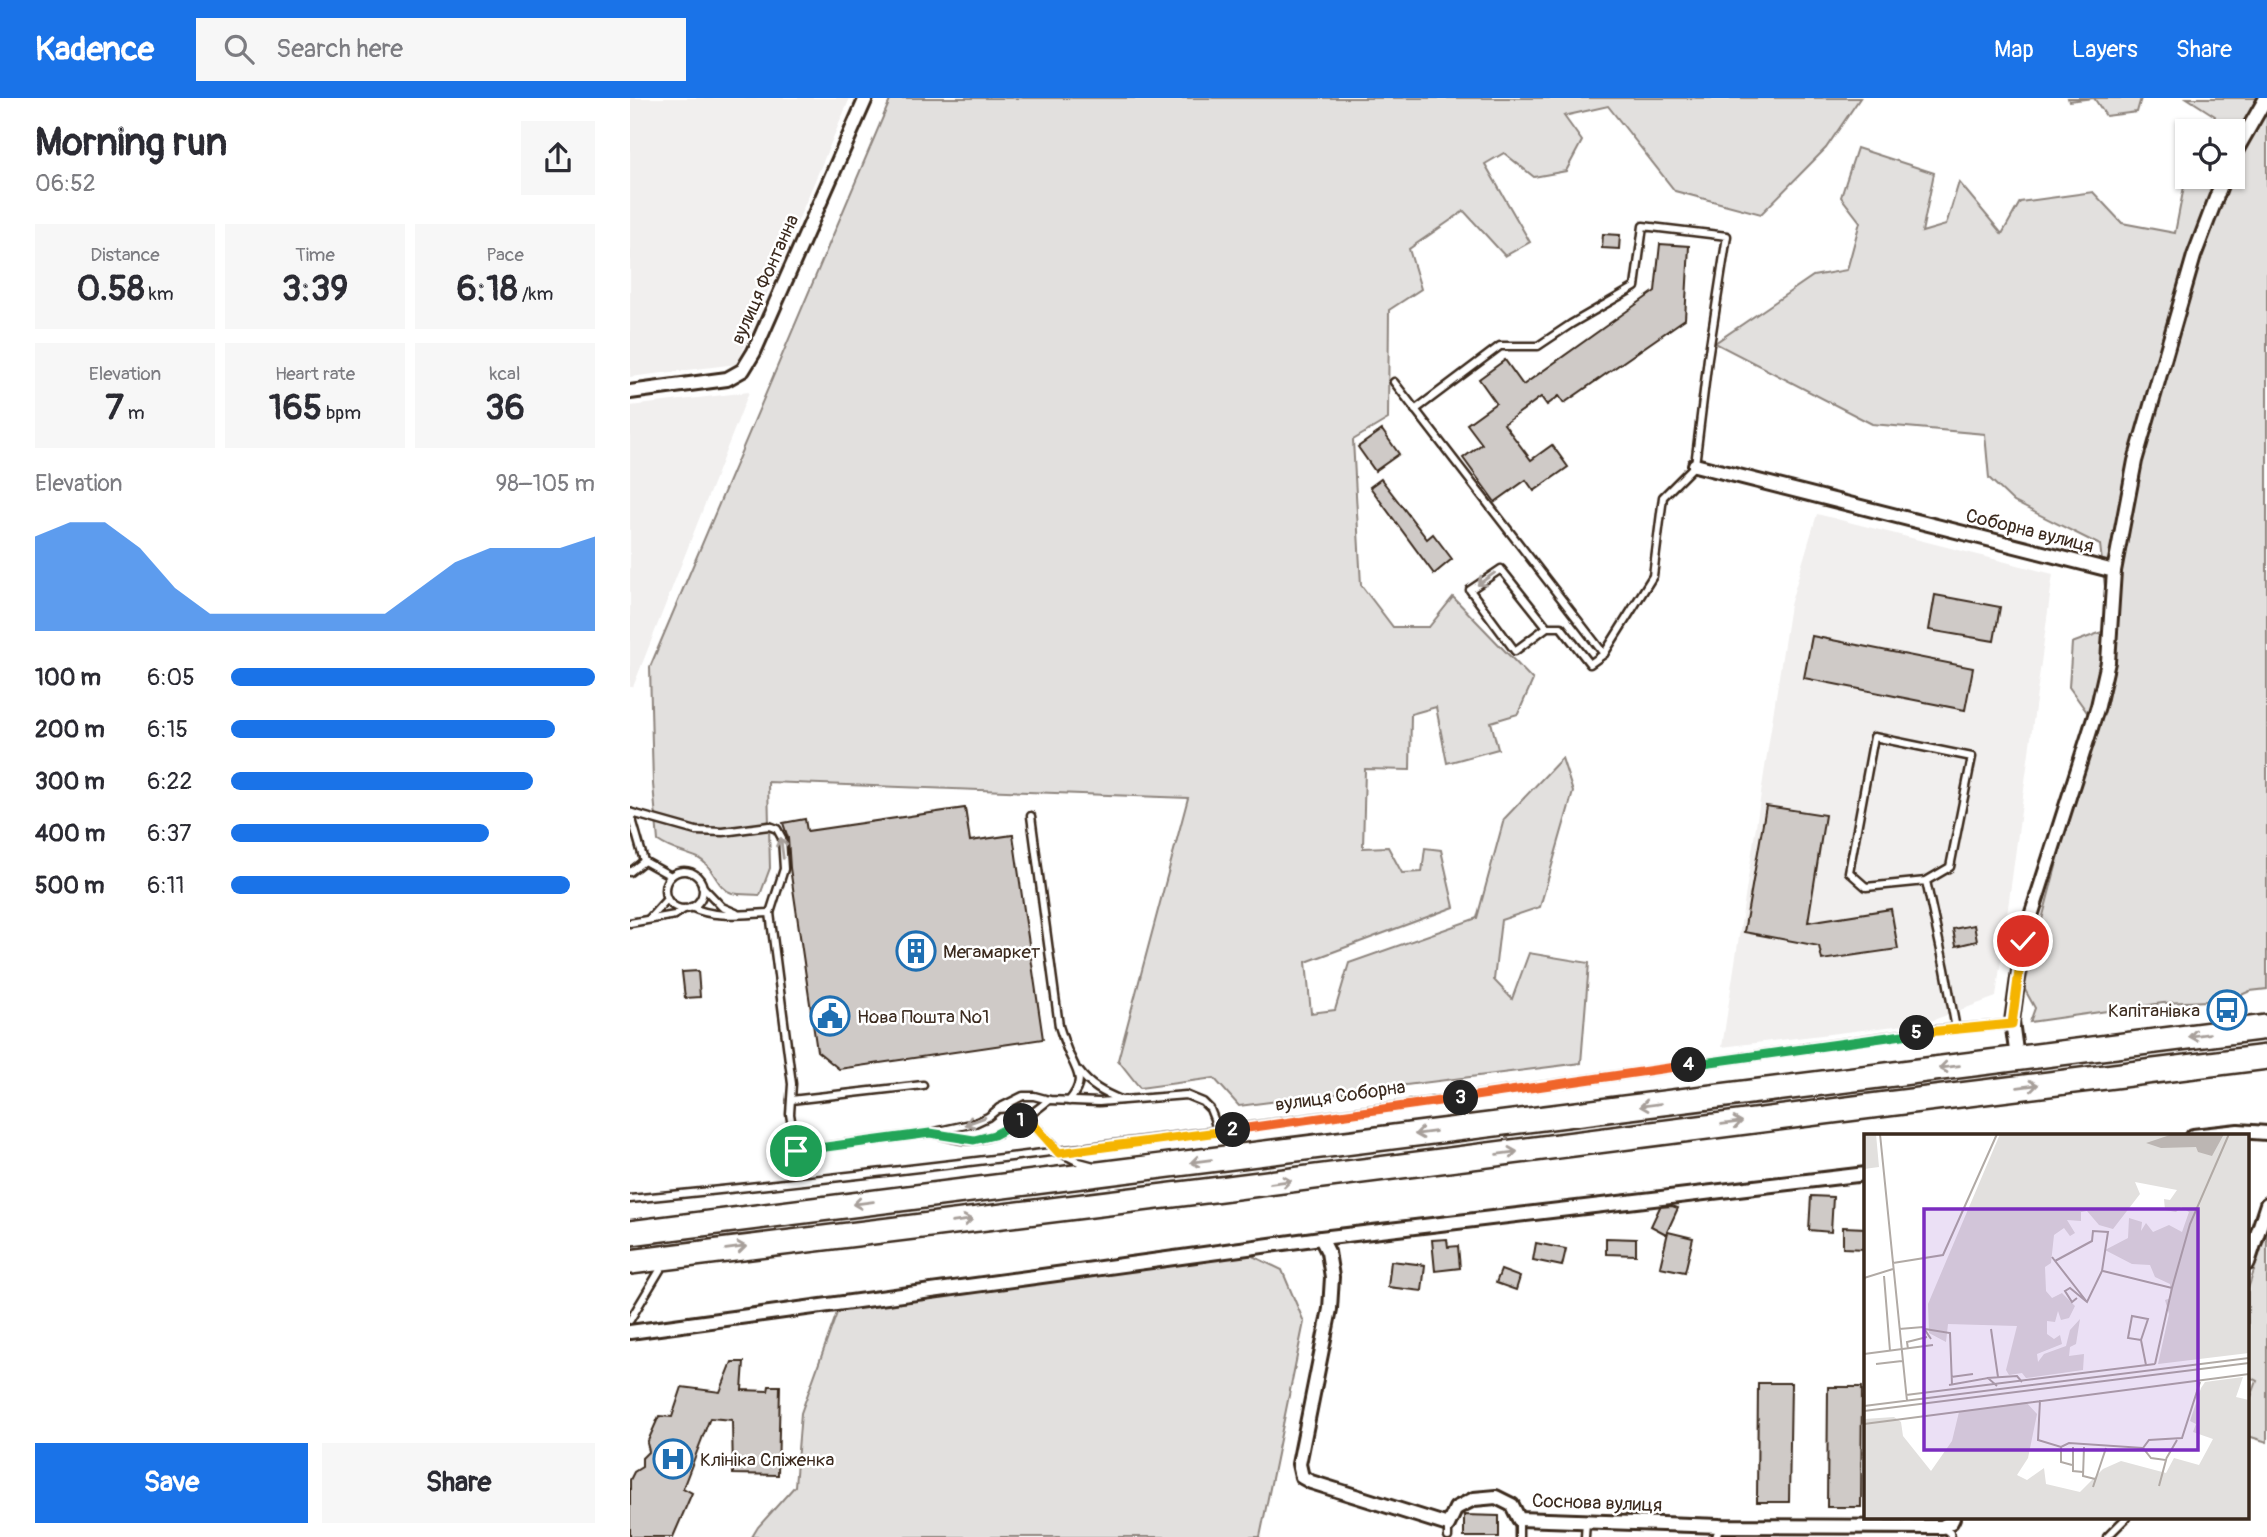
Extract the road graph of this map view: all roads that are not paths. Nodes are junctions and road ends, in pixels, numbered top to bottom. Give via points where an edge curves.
1 (866, 98) edge
2 (2266, 98) edge
3 (2245, 135) edge
4 (2219, 189) edge
5 (1394, 382) dead end
6 (630, 392) edge
7 (1415, 410) junction
8 (1695, 466) junction
9 (2114, 571) junction
10 (1547, 626) junction
11 (1604, 654) junction
12 (631, 812) edge
13 (1031, 816) dead end
14 (644, 861) junction
15 (630, 872) edge
16 (671, 876) junction
17 (1926, 881) junction
18 (702, 886) junction
19 (667, 899) junction
20 (688, 908) junction
21 (770, 914) junction
22 (741, 915) junction
23 (648, 921) junction
24 (630, 923) edge
25 (2012, 1024) junction
26 (2267, 1027) edge
27 (1956, 1029) junction
28 (2267, 1057) edge
29 (2017, 1058) junction
30 (1078, 1070) junction
31 (923, 1085) dead end
32 (790, 1100) junction
33 (1049, 1100) junction
34 (1069, 1101) junction
35 (1123, 1101) junction
36 (998, 1109) junction
37 (1027, 1117) junction
38 (1217, 1132) junction
39 (930, 1133) junction
40 (2267, 1133) edge
41 (2211, 1134) edge
42 (796, 1151) junction
43 (777, 1153) dead end
44 (1059, 1153) junction
45 (1116, 1172) junction
46 (1864, 1174) edge
47 (630, 1199) edge
48 (2267, 1204) edge
49 (630, 1233) edge
50 (1321, 1238) junction
51 (668, 1257) junction
52 (2249, 1260) edge
53 (630, 1262) edge
54 (630, 1320) edge
55 (630, 1332) edge
56 (1519, 1519) junction
57 (2124, 1520) edge
58 (1586, 1521) junction
59 (1448, 1531) edge
60 (1718, 1531) edge
61 (1946, 1532) edge
62 (1519, 1537) edge
63 (1585, 1537) edge
64 (2107, 1537) edge

1 - 6 street, вулиця Фонтанна via 743,370 727,379
2 - 3 street
4 - 9 street via 2194,256 2135,461
5 - 7 lane
7 - 8 lane via 1500,346 1538,346 1635,287 1643,226 1727,236
7 - 11 lane
8 - 9 street, Соборна вулиця
8 - 11 lane via 1663,497 1653,576
9 - 25 street, Соборна вулиця via 2105,673 2023,941
10 -> 10 lane via 1501,569 1471,590 1515,651
10 - 11 lane via 1560,627 1590,664
12 - 14 lane
21 -> 12 lane via 784,869 777,829 769,825 696,831
13 - 30 lane via 1059,1026
14 - 15 lane
14 - 16 lane
16 - 18 lane via 690,872
16 - 19 lane via 665,887
17 - 17 lane via 1950,867 1972,757 1874,737 1849,872 1866,887
17 - 27 lane
18 - 20 lane via 701,899
18 - 22 lane via 722,907
19 - 20 lane via 672,905
19 - 23 lane
20 - 22 lane
20 - 23 lane
21 - 22 lane
21 - 32 lane via 792,1083
23 - 24 lane
25 - 27 lane, вулиця Соборна
25 - 29 street, Соборна вулиця
26 -> 29 highway
27 - 38 lane, вулиця Соборна
51 -> 28 highway
29 -> 45 highway
30 - 34 lane via 1080,1081
30 - 35 lane via 1103,1093
31 - 32 lane
32 - 42 lane
33 - 34 lane
33 - 36 lane via 1023,1096
33 - 37 lane
34 - 35 lane
35 - 38 lane via 1186,1095 1210,1109
36 - 37 lane via 1012,1108
36 -> 39 lane via 975,1123
37 - 39 lane via 974,1140
37 - 44 lane
38 - 44 lane, вулиця Соборна
39 - 42 lane
40 - 41 street
42 - 43 lane
44 - 45 lane
44 - 47 lane, вулиця Соборна
45 -> 49 highway
46 - 50 street
48 - 52 street
50 - 55 street
50 - 59 street, Соснова вулиця via 1332,1277 1330,1309 1298,1464 1302,1477
51 - 53 highway
51 - 54 lane
56 - 58 street, Соснова вулиця
56 - 59 street, Соснова вулиця via 1512,1505 1496,1497 1474,1499 1456,1508
56 - 62 lane
57 - 64 lane
58 - 60 street, Соснова вулиця
58 - 63 lane
60 - 61 street, Соснова вулиця

